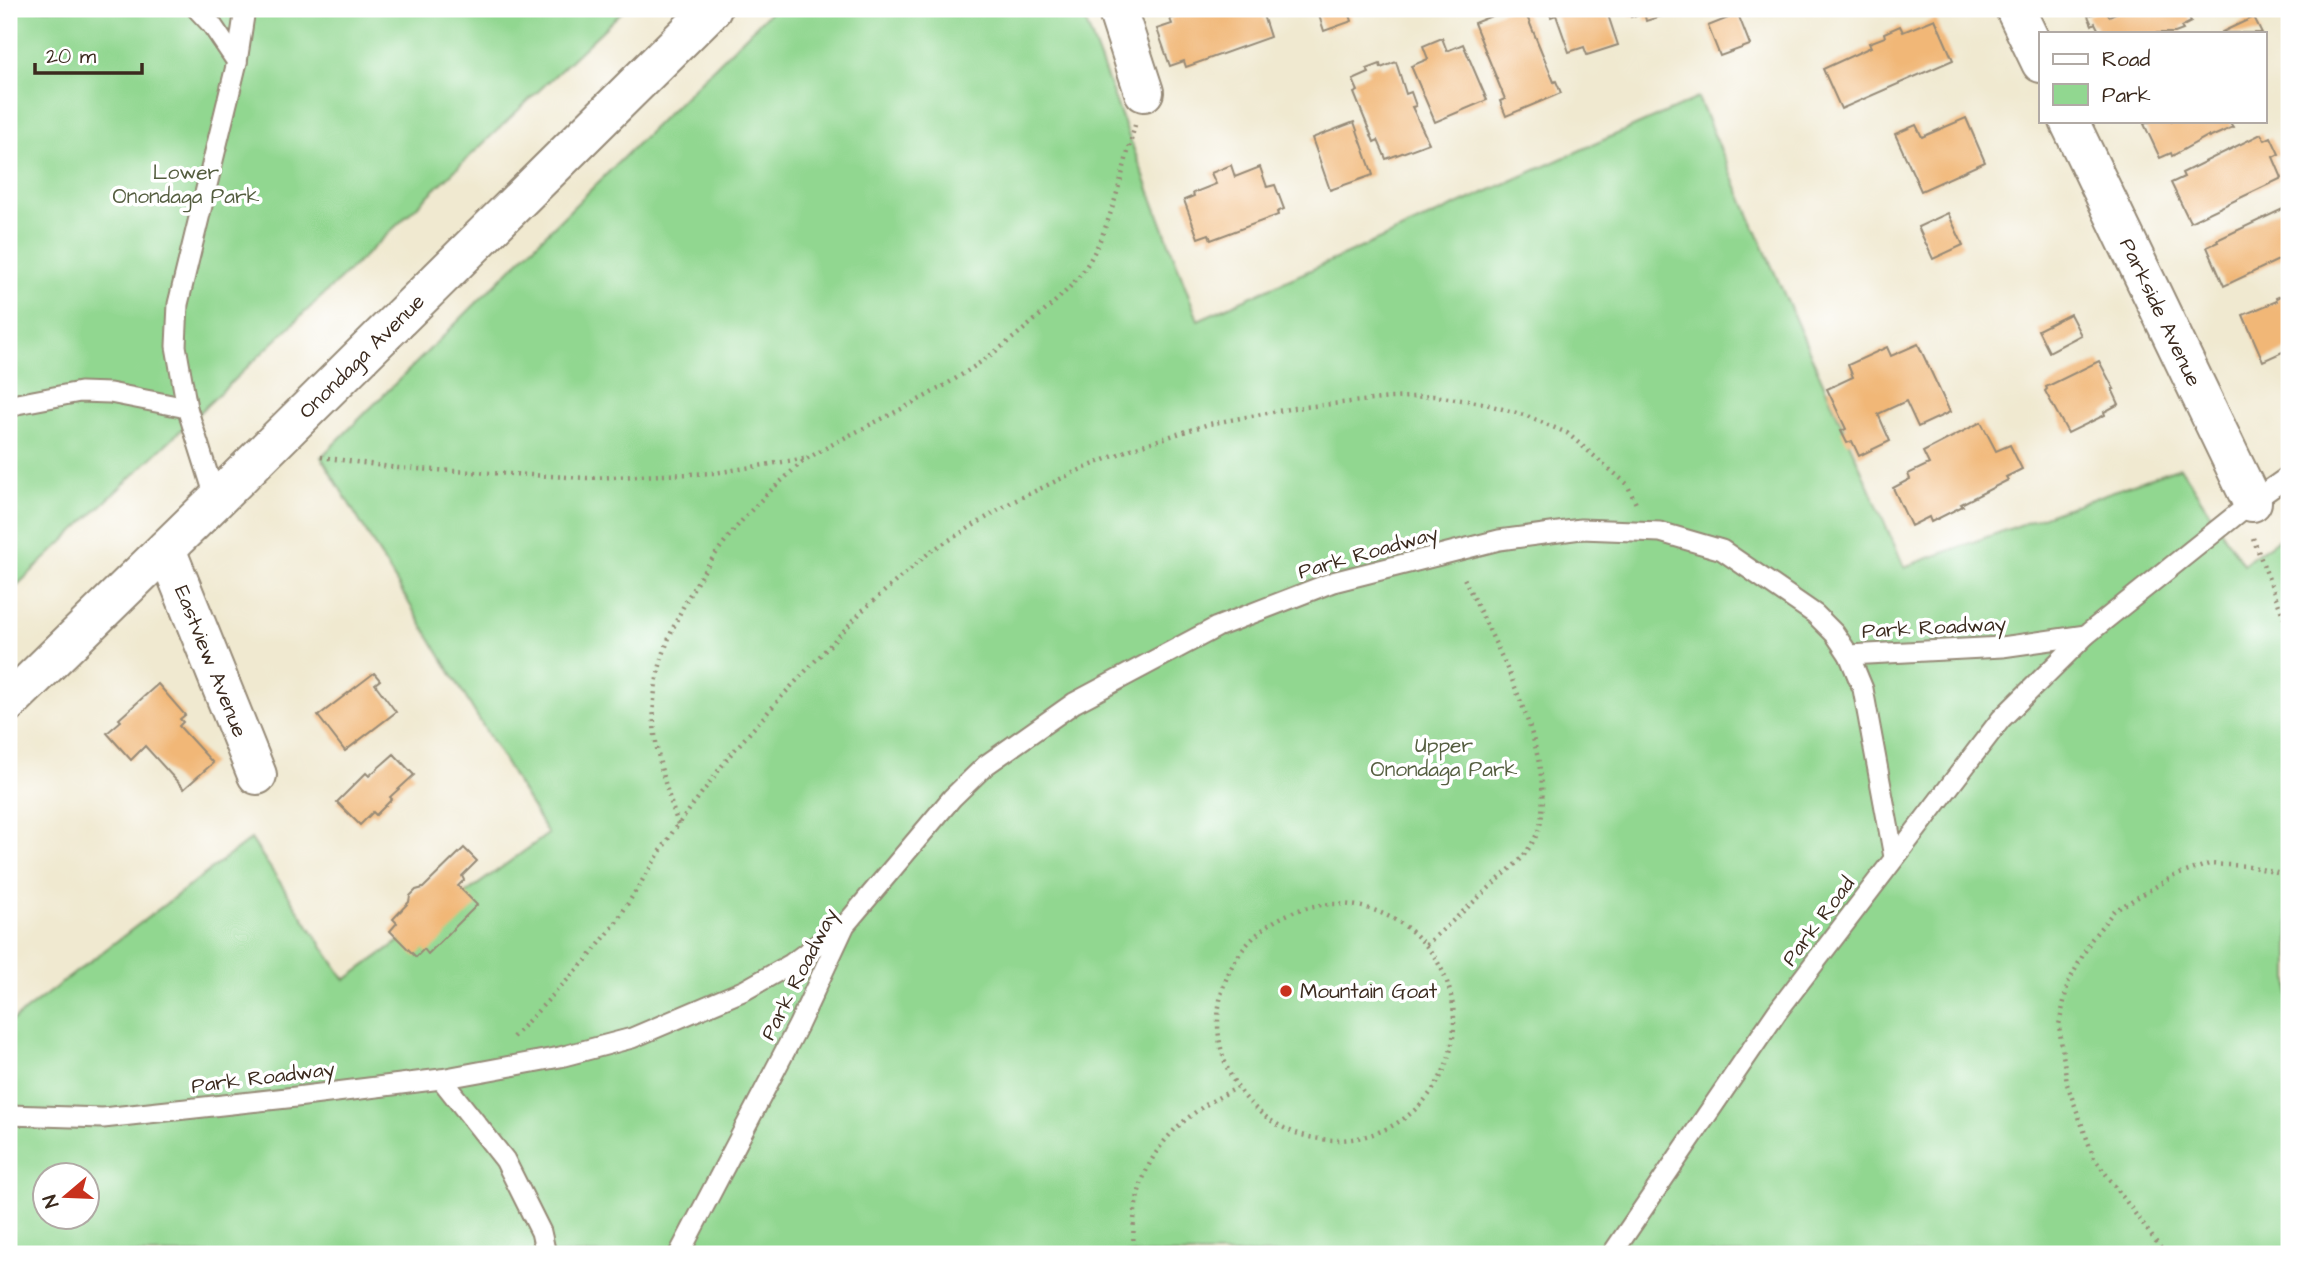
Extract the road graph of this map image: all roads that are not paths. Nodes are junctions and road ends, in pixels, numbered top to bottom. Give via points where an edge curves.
1 (197, 9) edge
2 (245, 9) edge
3 (712, 9) edge
4 (1117, 9) edge
5 (2015, 9) edge
6 (2039, 59) edge
7 (237, 62) junction
8 (1144, 92) road end
9 (2069, 122) edge
10 (187, 408) junction
11 (9, 409) edge
12 (2289, 476) edge
13 (216, 500) junction
14 (2247, 507) junction
15 (166, 549) junction
16 (2086, 635) junction
17 (1849, 655) junction
18 (9, 702) edge
19 (257, 775) dead end
20 (1894, 857) junction
21 (845, 925) junction
22 (441, 1079) junction
23 (9, 1115) edge
24 (546, 1254) edge
25 (679, 1254) edge
26 (1612, 1254) edge

1 - 7 lane
2 - 7 lane
3 - 13 street, Onondaga Avenue
4 - 8 street
5 - 6 street
7 - 10 lane via 178,304 176,346
9 - 14 street, Parkside Avenue
10 - 11 lane via 80,392
10 - 13 lane
12 - 14 lane
13 - 15 street, Onondaga Avenue
14 - 16 lane
15 - 18 street, Onondaga Avenue
15 - 19 street, Eastview Avenue
16 - 17 lane, Park Roadway via 2002,647
16 - 20 lane, Park Road via 2001,719
17 - 20 lane via 1863,689
17 - 21 lane, Park Roadway via 1815,614 1722,550 1660,531 1581,529 1499,540 1333,582 1217,627 1074,702 986,765 952,797
20 - 26 lane, Park Road via 1777,1013
21 - 22 lane, Park Roadway via 791,964 744,990 632,1038
21 - 25 lane, Park Roadway via 798,1026
22 - 23 lane, Park Roadway via 103,1118
22 - 24 lane via 505,1160 541,1233

